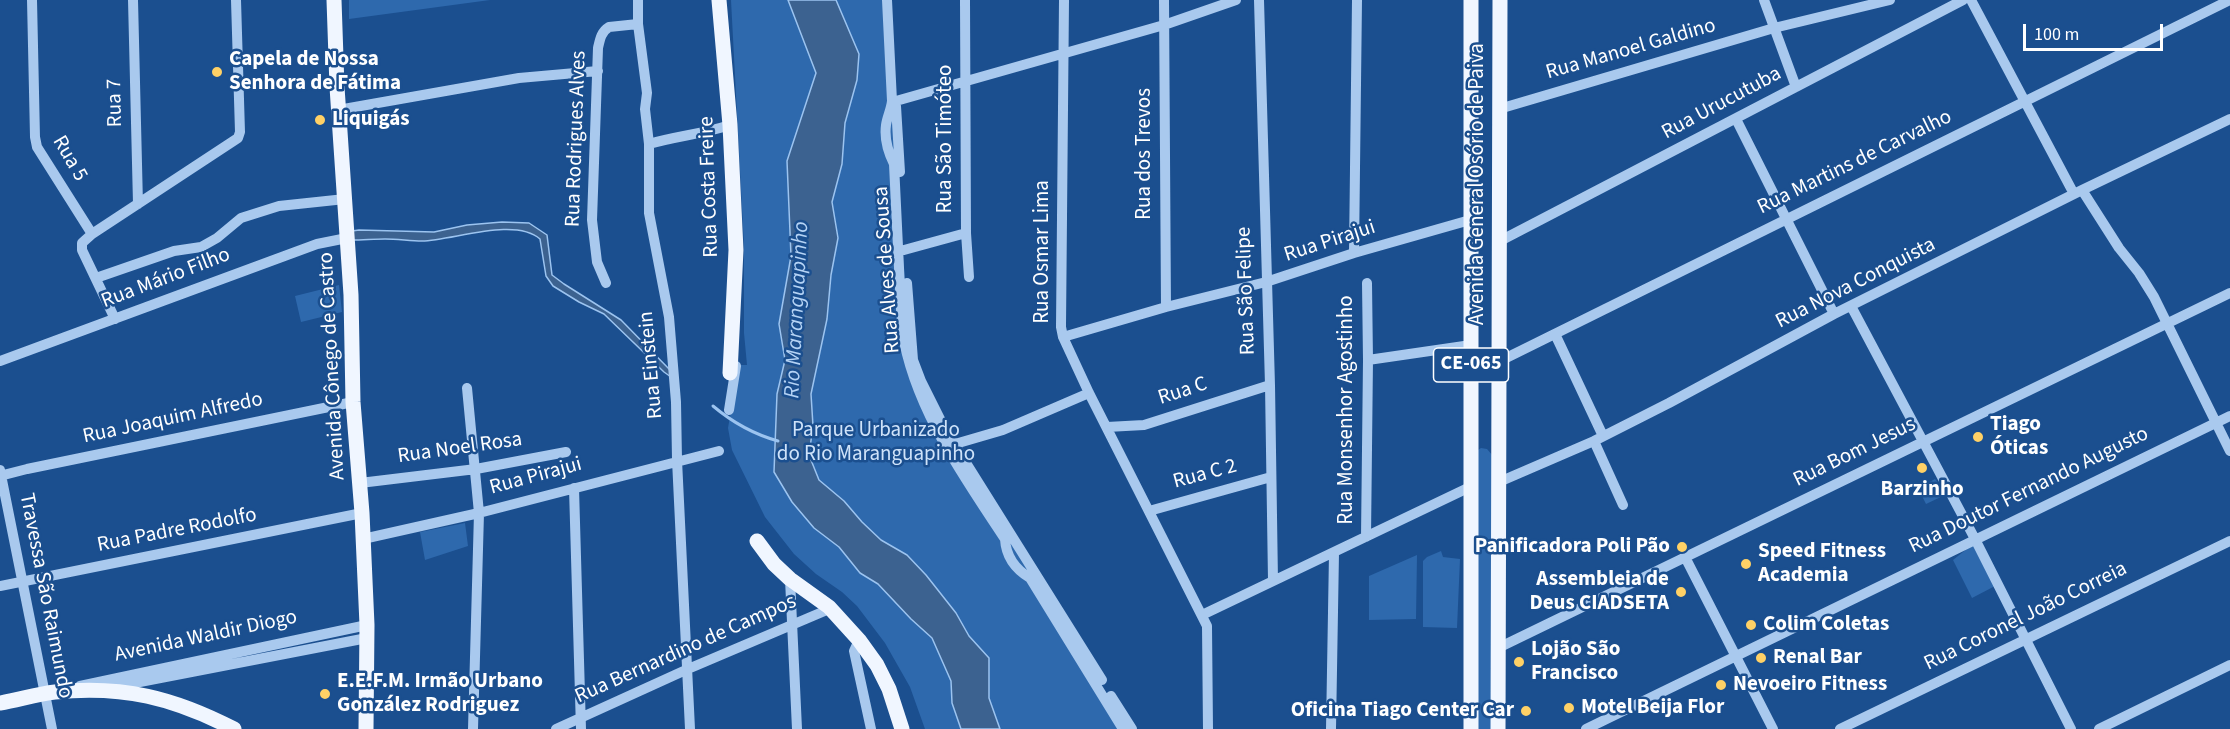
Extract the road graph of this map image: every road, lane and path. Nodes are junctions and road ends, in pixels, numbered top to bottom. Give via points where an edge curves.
1 (32, 0) edge
2 (133, 0) edge
3 (236, 0) edge
4 (334, 0) edge
5 (638, 0) edge
6 (719, 0) edge
7 (726, 0) edge
8 (886, 0) edge
9 (892, 0) edge
10 (965, 0) edge
11 (1064, 0) edge
12 (1164, 0) edge
13 (1236, 0) edge
14 (1259, 0) edge
15 (1358, 0) edge
16 (1471, 0) edge
17 (1500, 0) edge
18 (1764, 0) edge
19 (1890, 0) edge
20 (1963, 0) edge
21 (1971, 0) edge
22 (2230, 0) edge
23 (638, 24) junction
24 (1164, 25) junction
25 (1774, 28) junction
26 (1064, 55) junction
27 (598, 71) junction
28 (964, 83) junction
29 (1796, 87) junction
30 (896, 101) junction
31 (2025, 101) junction
32 (1499, 109) junction
33 (338, 110) junction
34 (1736, 119) junction
35 (2230, 119) edge
36 (730, 125) junction
37 (648, 144) junction
38 (2078, 192) junction
39 (345, 199) junction
40 (138, 204) junction
41 (1786, 219) junction
42 (1470, 220) junction
43 (966, 233) junction
44 (92, 234) junction
45 (347, 238) junction
46 (1498, 242) junction
47 (904, 250) junction
48 (1354, 253) junction
49 (969, 277) dead end
50 (96, 278) junction
51 (1266, 282) junction
52 (606, 283) dead end
53 (1367, 284) dead end
54 (2230, 293) edge
55 (1851, 306) junction
56 (1166, 308) junction
57 (1834, 314) junction
58 (115, 319) junction
59 (2166, 324) junction
60 (1555, 334) junction
61 (1063, 337) junction
62 (1471, 345) junction
63 (1368, 360) junction
64 (0, 361) edge
65 (1498, 362) junction
66 (730, 373) dead end
67 (1270, 385) junction
68 (1499, 386) junction
69 (467, 388) dead end
70 (1471, 392) junction
71 (1089, 393) junction
72 (353, 402) junction
73 (729, 410) dead end
74 (2230, 416) edge
75 (2216, 423) junction
76 (1107, 427) junction
77 (1599, 438) junction
78 (1924, 441) junction
79 (955, 444) junction
80 (719, 451) dead end
81 (2230, 451) edge
82 (566, 452) dead end
83 (1470, 456) junction
84 (1498, 457) junction
85 (677, 460) junction
86 (476, 469) junction
87 (0, 474) edge
88 (1271, 477) junction
89 (1499, 482) junction
90 (360, 483) junction
91 (1470, 487) junction
92 (574, 488) junction
93 (1623, 505) dead end
94 (1149, 511) junction
95 (362, 513) junction
96 (479, 513) junction
97 (1366, 537) junction
98 (363, 539) junction
99 (1975, 539) junction
100 (757, 541) dead end
101 (2230, 541) edge
102 (1334, 553) junction
103 (1685, 557) junction
104 (790, 579) junction
105 (1273, 581) junction
106 (22, 582) junction
107 (0, 586) edge
108 (829, 607) junction
109 (1202, 615) junction
110 (792, 625) junction
111 (367, 631) junction
112 (2026, 639) junction
113 (859, 640) junction
114 (1498, 648) junction
115 (243, 655) junction
116 (1736, 656) junction
117 (2230, 665) edge
118 (688, 669) junction
119 (96, 691) junction
120 (49, 693) junction
121 (0, 703) edge
122 (581, 723) edge
123 (52, 729) edge
124 (234, 729) edge
125 (366, 729) edge
126 (473, 729) edge
127 (556, 729) edge
128 (690, 729) edge
129 (797, 729) edge
130 (871, 729) edge
131 (902, 729) edge
132 (1123, 729) edge
133 (1132, 729) edge
134 (1208, 729) edge
135 (1331, 729) edge
136 (1471, 729) edge
137 (1498, 729) edge
138 (1586, 729) edge
139 (1773, 729) edge
140 (1840, 729) edge
141 (2071, 729) edge
142 (2099, 729) edge

1 - 44 street, Rua 5 via 37,147
2 - 40 street, Rua 7
3 - 40 street via 238,138
4 - 33 main road, Avenida Cônego de Castro
5 - 23 street, Rua Einstein
6 - 36 main road, Rua Costa Freire
7 - 73 street via 741,250 736,365
8 - 132 street via 892,101 886,125 887,149 894,164 902,330 917,391 1005,539 1006,551 1018,571 1030,578
9 - 30 street, Rua Alves de Sousa
10 - 28 street, Rua São Timóteo
11 - 26 street, Rua Osmar Lima
12 - 24 street, Rua dos Trevos
13 - 24 street
14 - 51 street, Rua São Felipe
15 - 48 street
16 - 42 main road, Avenida General Osório de Paiva / CE-065
17 - 32 main road, Avenida General Osório de Paiva / CE-065
18 - 25 street
19 - 25 street, Rua Manoel Galdino
20 - 29 street, Rua Urucutuba
21 - 31 street
22 - 31 street, Rua Martins de Carvalho
23 - 27 street, Rua Rodrigues Alves via 609,27 603,32
23 - 37 street, Rua Einstein via 647,93
24 - 26 street
24 - 56 street, Rua dos Trevos
25 - 29 street
25 - 32 street, Rua Manoel Galdino
26 - 28 street
26 - 61 street, Rua Osmar Lima
27 - 33 street via 519,78
27 - 52 street, Rua Rodrigues Alves via 592,220 597,262
28 - 30 street
28 - 43 street, Rua São Timóteo
29 - 34 street, Rua Urucutuba
30 - 47 street, Rua Alves de Sousa
31 - 38 street
31 - 41 street, Rua Martins de Carvalho
32 - 46 main road, Avenida General Osório de Paiva / CE-065
33 - 39 main road, Avenida Cônego de Castro
34 - 41 street
34 - 46 street, Rua Urucutuba
35 - 38 street, Rua Nova Conquista
36 - 37 street
36 - 66 main road, Rua Costa Freire via 736,250
37 - 85 street, Rua Einstein via 649,213 669,317
38 - 55 street, Rua Nova Conquista
38 - 59 street via 2149,289
39 - 45 main road, Avenida Cônego de Castro
39 - 50 street via 279,206 241,218 201,247 174,251
40 - 44 street
41 - 57 street
41 - 60 street, Rua Martins de Carvalho
42 - 48 street, Rua Pirajui
42 - 62 main road, Avenida General Osório de Paiva / CE-065
43 - 47 street
43 - 49 street, Rua São Timóteo
44 - 50 street via 81,246
45 - 58 street, Rua Mário Filho via 317,243
45 - 72 main road, Avenida Cônego de Castro
46 - 65 main road, Avenida General Osório de Paiva / CE-065
47 - 79 street, Rua Alves de Sousa via 913,360
48 - 51 street, Rua Pirajui
50 - 58 street
51 - 56 street, Rua Pirajui
51 - 67 street, Rua São Felipe
53 - 63 street, Rua Monsenhor Agostinho
54 - 59 street, Rua Bom Jesus
55 - 57 street, Rua Nova Conquista
55 - 78 street
56 - 61 street, Rua Pirajui
57 - 77 street, Rua Nova Conquista
58 - 64 street, Rua Mário Filho
59 - 75 street
59 - 78 street, Rua Bom Jesus
60 - 65 street, Rua Martins de Carvalho
60 - 77 street
61 - 71 street, Rua Osmar Lima
62 - 63 street
62 - 70 main road, Avenida General Osório de Paiva / CE-065
63 - 97 street, Rua Monsenhor Agostinho
65 - 68 main road, Avenida General Osório de Paiva / CE-065
67 - 76 street, Rua C via 1144,425
67 - 88 street, Rua São Felipe
68 - 70 main road via 1486,399
68 - 84 main road, Avenida General Osório de Paiva / CE-065
69 - 86 street
70 - 83 main road, Avenida General Osório de Paiva / CE-065
71 - 76 street, Rua Osmar Lima
71 - 79 street via 1003,430
72 - 87 street, Rua Joaquim Alfredo
72 - 90 main road, Avenida Cônego de Castro
74 - 75 street, Rua Doutor Fernando Augusto
75 - 81 street
75 - 99 street, Rua Doutor Fernando Augusto
76 - 94 street, Rua Osmar Lima
77 - 89 street, Rua Nova Conquista
77 - 93 street
78 - 99 street
78 - 103 street, Rua Bom Jesus
79 - 133 street, Rua Alves de Sousa
80 - 85 street, Rua Pirajui
82 - 86 street, Rua Noel Rosa
83 - 84 main road via 1476,446 1485,445
83 - 91 main road, Avenida General Osório de Paiva / CE-065
84 - 89 main road, Avenida General Osório de Paiva / CE-065
85 - 92 street, Rua Pirajui
85 - 118 street, Rua Einstein
86 - 90 street, Rua Noel Rosa
86 - 96 street
87 - 106 street, Travessa São Raimundo
88 - 94 street, Rua C 2
88 - 105 street, Rua São Felipe
89 - 114 main road, Avenida General Osório de Paiva / CE-065
90 - 95 main road, Avenida Cônego de Castro
91 - 97 street
91 - 136 main road, Avenida General Osório de Paiva / CE-065
92 - 96 street, Rua Pirajui
92 - 122 street
94 - 109 street, Rua Osmar Lima
95 - 98 main road, Avenida Cônego de Castro
95 - 106 street, Rua Padre Rodolfo
96 - 98 street, Rua Pirajui
96 - 126 street
97 - 102 street
98 - 111 main road, Avenida Cônego de Castro
99 - 112 street
99 - 116 street, Rua Doutor Fernando Augusto
100 - 104 main road
101 - 112 street, Rua Coronel João Correia
102 - 105 street
102 - 135 street
103 - 114 street, Rua Bom Jesus
103 - 116 street
104 - 108 main road
104 - 110 street
105 - 109 street
106 - 107 street, Rua Padre Rodolfo
106 - 120 street, Travessa São Raimundo
108 - 110 street, Rua Bernardino de Campos
108 - 113 main road
109 - 134 street, Rua Osmar Lima via 1207,626
110 - 118 street, Rua Bernardino de Campos
110 - 129 street
111 - 115 street, Avenida Waldir Diogo
111 - 125 main road, Avenida Cônego de Castro
112 - 140 street, Rua Coronel João Correia
112 - 141 street
113 - 130 street via 854,651
113 - 131 main road via 889,689
114 - 137 main road, Avenida General Osório de Paiva / CE-065
115 - 119 street, Avenida Waldir Diogo
115 - 120 street, Avenida Waldir Diogo
116 - 138 street, Rua Doutor Fernando Augusto
116 - 139 street
117 - 142 street
118 - 122 street, Rua Bernardino de Campos
118 - 128 street, Rua Einstein
119 - 120 main road, Avenida Waldir Diogo
119 - 124 main road, Avenida Waldir Diogo via 156,698 198,711
120 - 121 main road, Avenida Waldir Diogo
120 - 123 street, Travessa São Raimundo
122 - 127 street, Rua Bernardino de Campos

